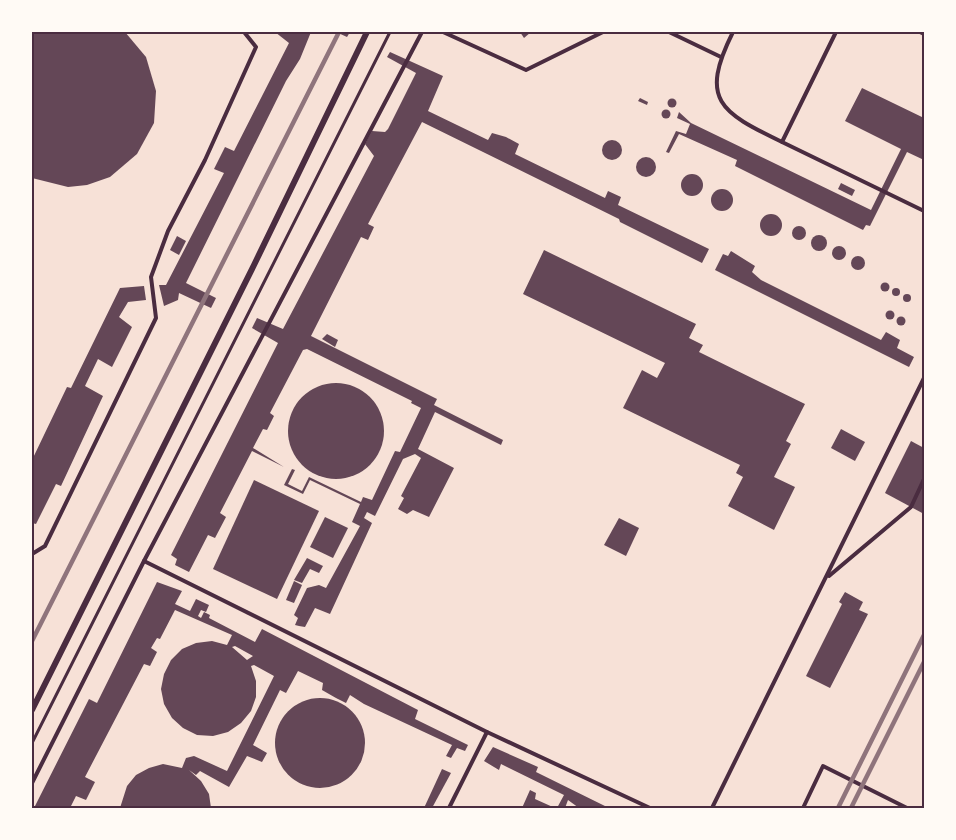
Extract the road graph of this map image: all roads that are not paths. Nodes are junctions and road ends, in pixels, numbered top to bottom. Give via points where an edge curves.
1 (244, 32) edge
2 (368, 32) edge
3 (422, 32) edge
4 (443, 32) edge
5 (603, 32) edge
6 (669, 32) edge
7 (734, 32) edge
8 (836, 32) edge
9 (920, 32) edge
10 (924, 34) edge
11 (721, 57) junction
12 (782, 142) junction
13 (924, 211) edge
14 (924, 378) edge
15 (924, 479) edge
16 (32, 554) edge
17 (144, 561) junction
18 (826, 578) junction
19 (32, 710) edge
20 (487, 732) junction
21 (32, 783) edge
22 (449, 808) edge
23 (650, 808) edge
24 (712, 808) edge
25 (803, 808) edge
26 (907, 808) edge

1 - 16 lane via 256,47 168,231 151,277 156,318 45,546
2 - 19 street
3 - 17 lane
4 - 5 lane via 526,70
6 - 11 lane
7 - 11 lane
8 - 12 lane
9 - 10 lane
11 - 12 lane via 716,85 725,108
12 - 13 lane
14 - 18 lane
15 - 18 lane via 911,507
17 - 20 lane
17 - 21 lane
18 - 24 lane
20 - 22 lane
20 - 23 lane
25 - 26 lane via 823,766

